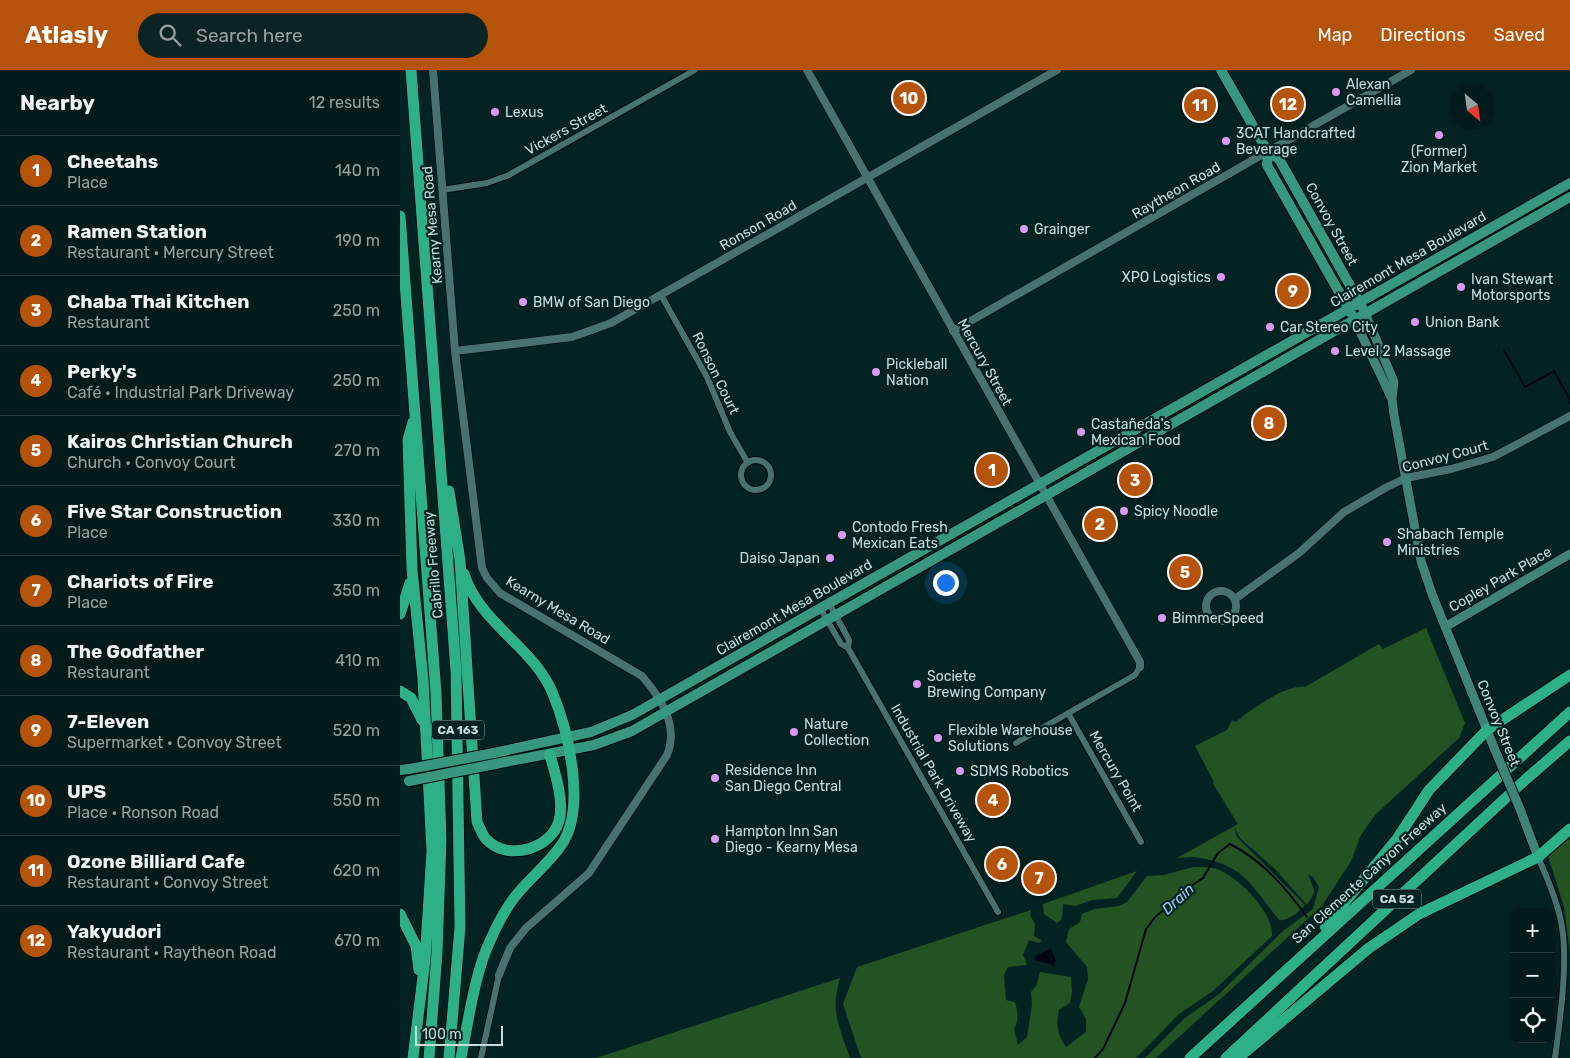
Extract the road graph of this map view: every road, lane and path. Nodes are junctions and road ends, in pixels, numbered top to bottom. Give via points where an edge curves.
1 (412, 70) edge
2 (433, 70) edge
3 (695, 70) edge
4 (807, 70) edge
5 (1057, 70) edge
6 (1221, 70) edge
7 (1411, 70) edge
8 (1268, 152) junction
9 (866, 178) junction
10 (1570, 183) edge
11 (442, 190) junction
12 (1570, 197) edge
13 (400, 216) edge
14 (661, 295) junction
15 (1360, 303) junction
16 (1349, 309) junction
17 (1366, 314) junction
18 (1355, 321) junction
19 (953, 331) junction
20 (455, 352) junction
21 (1392, 399) junction
22 (435, 402) junction
23 (415, 416) junction
24 (1570, 416) edge
25 (748, 463) junction
26 (1406, 478) junction
27 (1039, 483) junction
28 (1046, 496) junction
29 (1570, 554) edge
30 (460, 560) junction
31 (412, 569) junction
32 (1234, 599) junction
33 (825, 606) junction
34 (400, 614) edge
35 (831, 617) junction
36 (1445, 627) junction
37 (848, 648) junction
38 (1140, 667) joint
39 (1570, 675) edge
40 (400, 691) edge
41 (659, 700) junction
42 (666, 712) junction
43 (1570, 712) edge
44 (1068, 713) junction
45 (426, 730) junction
46 (1487, 730) junction
47 (565, 739) junction
48 (1570, 741) edge
49 (1016, 743) dead end
50 (568, 751) junction
51 (550, 754) junction
52 (404, 770) edge
53 (404, 781) edge
54 (1570, 829) edge
55 (1141, 842) dead end
56 (1538, 857) junction
57 (998, 912) dead end
58 (400, 914) edge
59 (1300, 956) junction
60 (499, 974) joint
61 (421, 993) junction
62 (413, 1058) edge
63 (429, 1058) edge
64 (449, 1058) edge
65 (461, 1058) edge
66 (481, 1058) edge
67 (1190, 1058) edge
68 (1226, 1058) edge
69 (1238, 1058) edge
70 (1555, 1058) edge

1 - 22 highway, Cabrillo Freeway / CA 163
2 - 11 street, Kearny Mesa Road
3 - 11 street, Vickers Street via 509,175 487,183
4 - 9 street, Mercury Street
5 - 9 street, Ronson Road
6 - 8 main road, Convoy Street
7 - 8 street, Raytheon Road
8 - 15 main road, Convoy Street via 1279,159
8 - 16 main road, Convoy Street via 1267,165
8 - 19 street, Raytheon Road
9 - 14 street, Ronson Road
9 - 19 street, Mercury Street
10 - 15 main road, Clairemont Mesa Boulevard
11 - 20 street, Kearny Mesa Road
12 - 17 main road, Clairemont Mesa Boulevard
13 - 23 highway, Cabrillo Freeway / CA 163
14 - 20 street, Ronson Road via 584,334
14 - 25 street, Ronson Court via 707,377 730,432
15 - 16 main road, Clairemont Mesa Boulevard
15 - 17 main road, Convoy Street
16 - 18 main road, Convoy Street
16 - 27 main road, Clairemont Mesa Boulevard
17 - 18 main road, Clairemont Mesa Boulevard
17 - 21 main road, Convoy Street via 1394,382
18 - 21 main road, Convoy Street
18 - 28 main road, Clairemont Mesa Boulevard
19 - 27 street, Mercury Street
20 - 41 street, Kearny Mesa Road via 479,557 487,578 500,593 642,676
21 - 26 main road, Convoy Street
22 - 30 highway
22 - 64 highway, Cabrillo Freeway / CA 163 via 456,671 460,811 460,927
23 - 31 highway via 408,440
23 - 63 highway, Cabrillo Freeway / CA 163 via 436,693 441,840
24 - 26 street, Convoy Court via 1493,457
25 - 25 street via 741,471 742,481 749,489 763,488 770,480 769,470 758,461
26 - 32 street, Convoy Court via 1344,512 1299,553
26 - 36 main road, Convoy Street via 1421,560
27 - 28 street, Mercury Street
27 - 33 main road, Clairemont Mesa Boulevard
28 - 35 main road, Clairemont Mesa Boulevard
28 - 38 street, Mercury Street
29 - 36 main road, Copley Park Place
30 - 47 highway via 479,605 545,678
30 - 51 highway via 477,822 486,839 502,848 531,850 553,832 560,816
31 - 34 highway
31 - 45 highway
32 - 32 street via 1226,591 1217,591 1208,597 1207,612 1213,619 1227,619 1236,609
33 - 35 street, Industrial Park Driveway
33 - 35 street, Industrial Park Driveway
33 - 41 main road, Clairemont Mesa Boulevard
35 - 37 street, Industrial Park Driveway via 841,644
35 - 37 street, Industrial Park Driveway via 849,640
35 - 42 main road, Clairemont Mesa Boulevard
36 - 46 main road, Convoy Street
37 - 57 street, Industrial Park Driveway
38 - 44 street via 1135,675
39 - 46 highway
40 - 45 highway via 418,708
41 - 42 street, Kearny Mesa Road
41 - 47 main road, Clairemont Mesa Boulevard via 600,730
42 - 50 main road, Clairemont Mesa Boulevard via 618,737
42 - 60 street, Kearny Mesa Road via 672,731 667,755 589,873 526,928 510,948
43 - 59 highway, San Clemente Canyon Freeway / CA 52
44 - 49 street
44 - 55 street, Mercury Point
45 - 61 highway via 432,851
46 - 56 main road, Convoy Street, bridge
46 - 59 highway via 1429,790 1397,840
47 - 50 highway
47 - 52 main road, Clairemont Mesa Boulevard, bridge
48 - 68 highway, CA 52
50 - 51 main road, Clairemont Mesa Boulevard
50 - 65 highway via 575,798 573,822 562,844 514,898 489,942
51 - 53 main road, Clairemont Mesa Boulevard, bridge
54 - 56 highway
56 - 69 highway via 1419,914 1369,948
56 - 70 street, Convoy Street via 1556,901 1562,927 1560,1012
58 - 61 highway via 416,946
59 - 67 highway, San Clemente Canyon Freeway / CA 52
60 - 66 street, Kearny Mesa Road
61 - 62 highway

